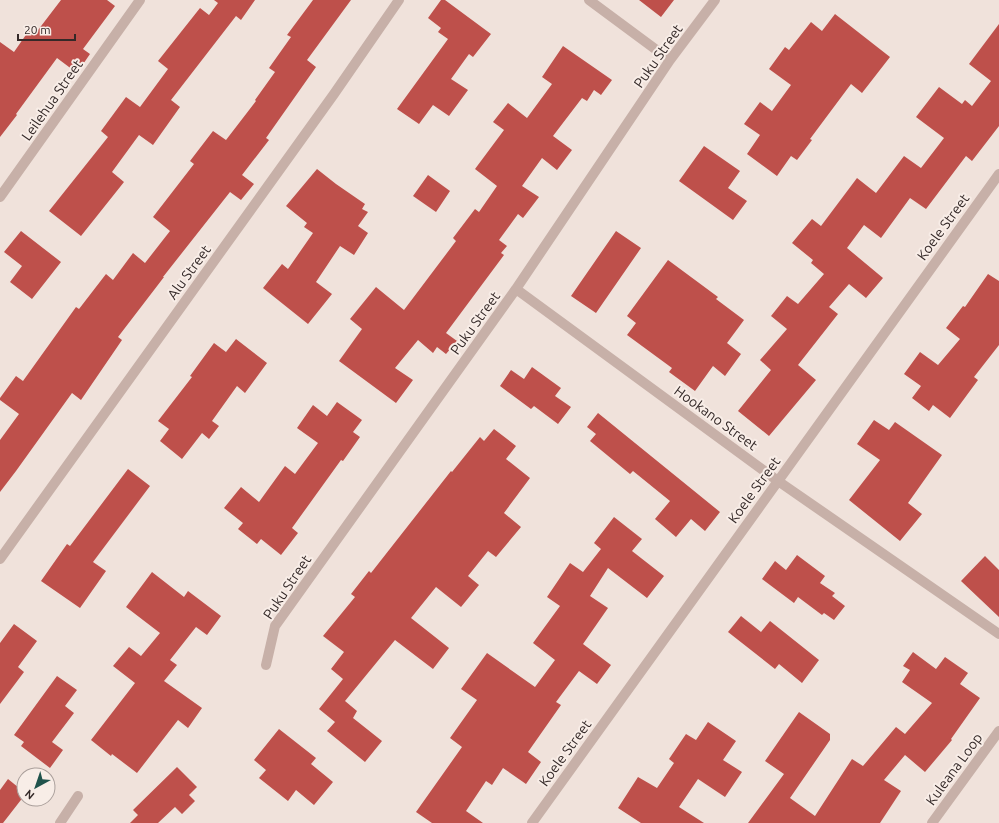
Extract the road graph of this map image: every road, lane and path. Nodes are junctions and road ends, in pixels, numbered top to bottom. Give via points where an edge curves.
1 (140, 0) edge
2 (400, 0) edge
3 (589, 0) edge
4 (715, 0) edge
5 (670, 60) junction
6 (999, 174) edge
7 (0, 197) edge
8 (516, 289) junction
9 (778, 481) junction
10 (0, 559) edge
11 (999, 634) edge
12 (266, 665) dead end
13 (999, 731) edge
14 (78, 796) dead end
15 (60, 823) edge
16 (532, 823) edge
17 (932, 823) edge

1 - 7 street, Leilehua Street
2 - 10 street, Alu Street
3 - 5 street
4 - 5 street, Puku Street
5 - 8 street, Puku Street
6 - 9 street, Koele Street
8 - 9 street, Hookano Street
8 - 12 street, Puku Street via 275,626
9 - 11 street, Hookano Street
9 - 16 street, Koele Street
13 - 17 street, Kuleana Loop
14 - 15 street

